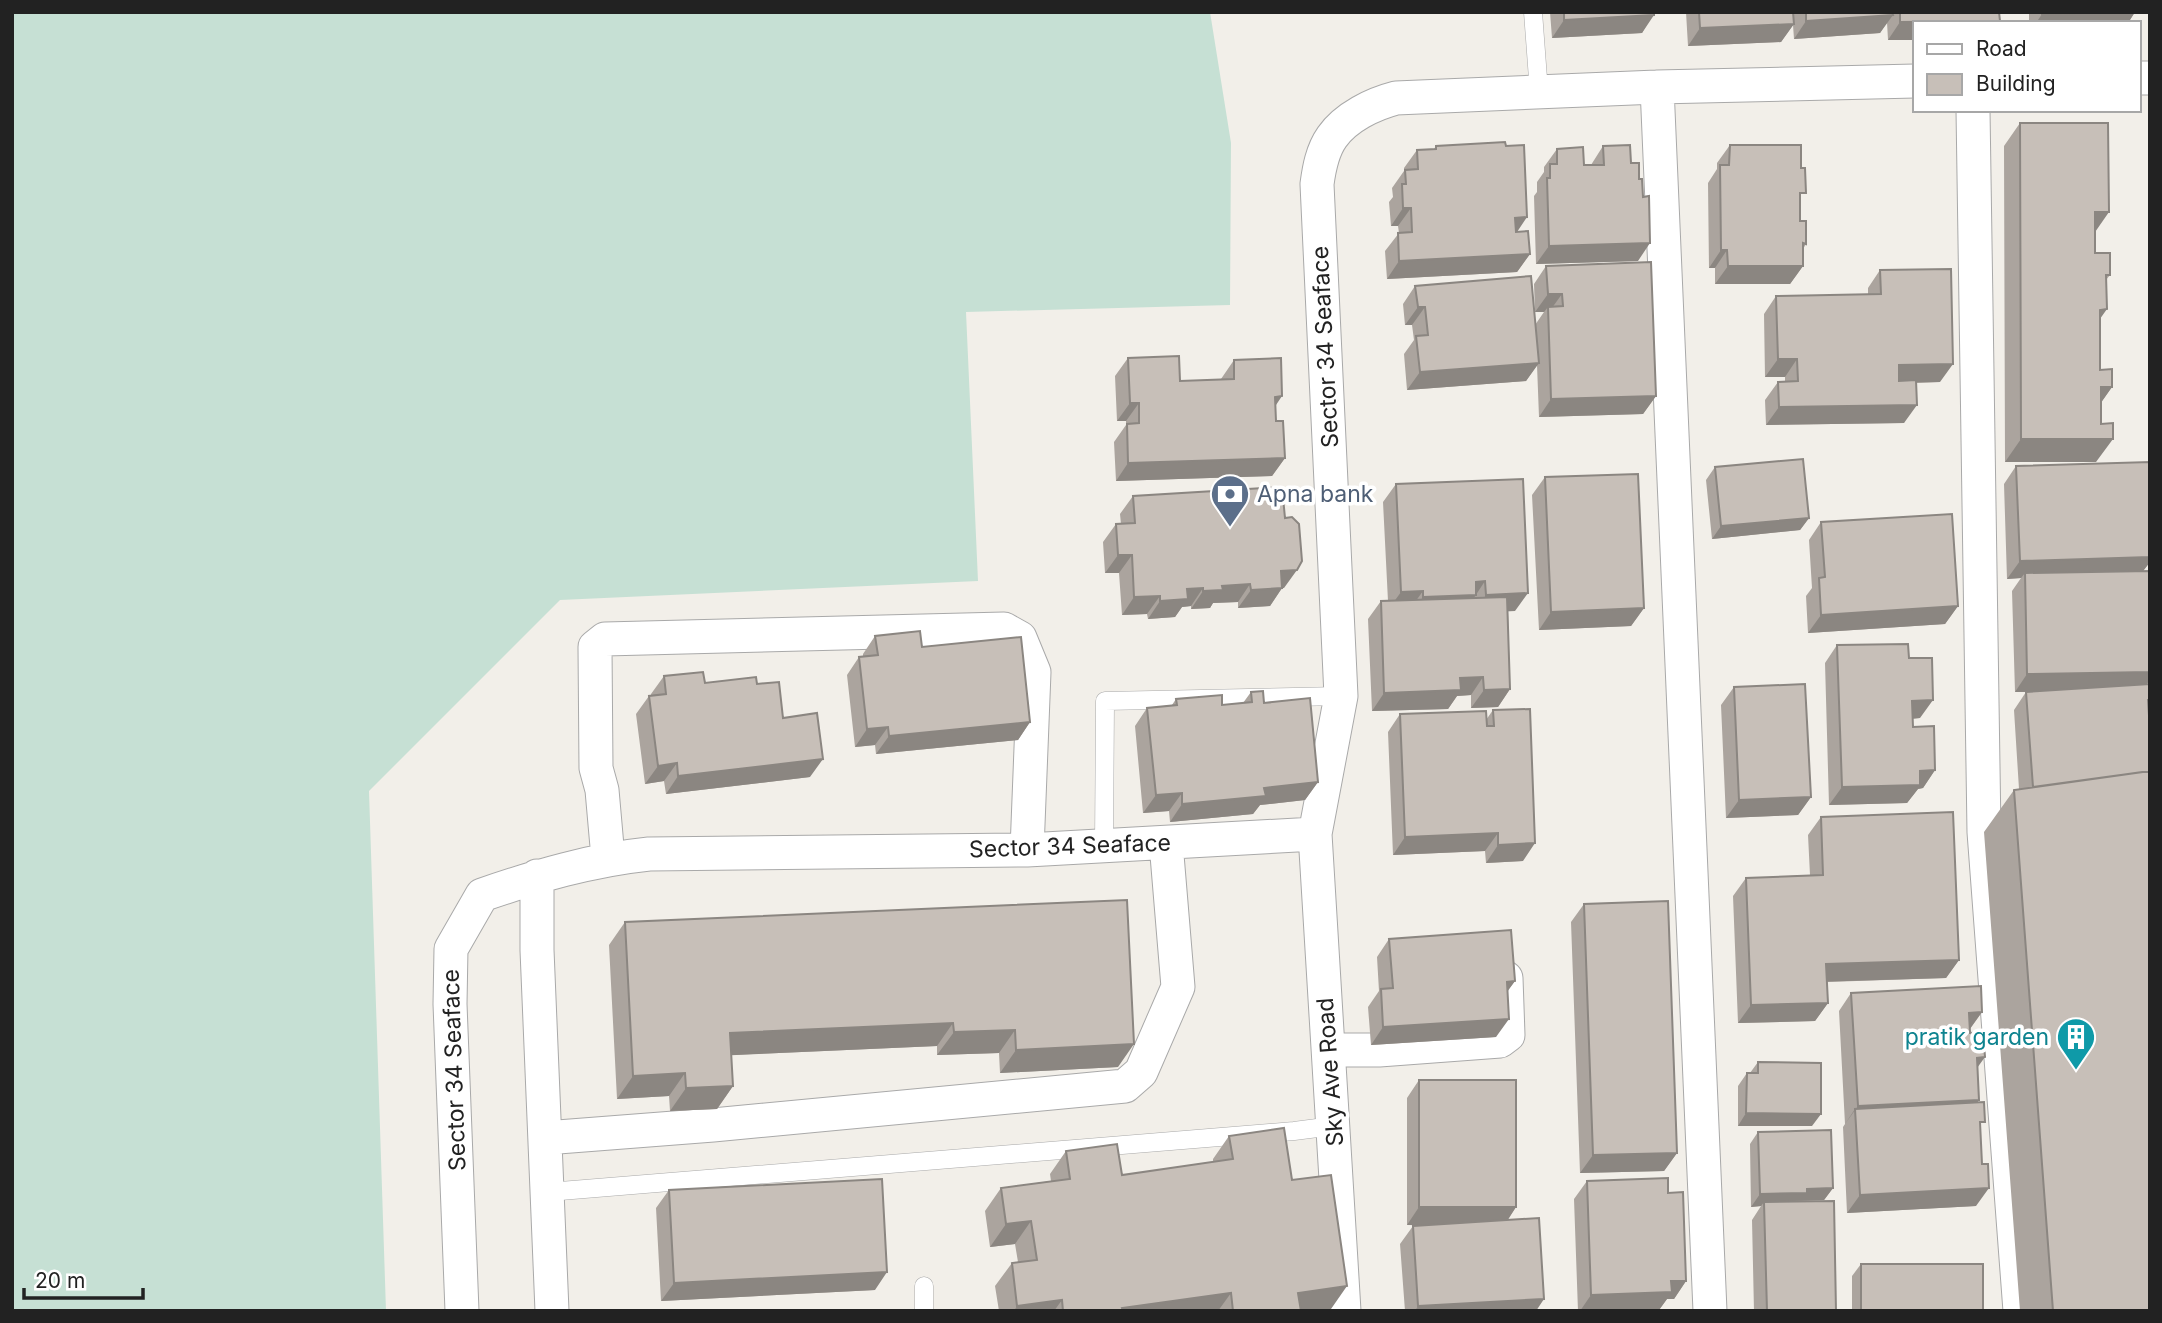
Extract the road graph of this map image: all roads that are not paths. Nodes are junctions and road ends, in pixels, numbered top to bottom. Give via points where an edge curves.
1 (1533, 12) edge
2 (1913, 81) edge
3 (1657, 88) junction
4 (1539, 92) junction
5 (1973, 112) edge
6 (1341, 696) junction
7 (1315, 834) junction
8 (1166, 843) junction
9 (1104, 846) junction
10 (1027, 850) junction
11 (608, 858) junction
12 (537, 876) junction
13 (1506, 959) edge
14 (1329, 1050) junction
15 (1334, 1126) junction
16 (545, 1138) junction
17 (548, 1192) junction
18 (924, 1286) dead end
19 (462, 1311) edge
20 (552, 1311) edge
21 (924, 1311) edge
22 (1344, 1311) edge
23 (1710, 1311) edge
24 (2020, 1311) edge

1 - 4 lane
2 - 3 street, Sector 34 Seaface
3 - 4 street, Sector 34 Seaface
3 - 23 street
4 - 6 street, Sector 34 Seaface via 1396,98 1375,104 1332,137 1320,164 1317,184
5 - 24 street
6 - 7 street, Sector 34 Seaface
6 - 9 lane via 1105,701
7 - 8 street, Sector 34 Seaface
7 - 14 street, Sky Ave Road
8 - 9 street, Sector 34 Seaface
8 - 16 street via 1178,987 1141,1072 1125,1086
9 - 10 street, Sector 34 Seaface
10 - 11 street, Sector 34 Seaface
10 - 11 street via 1034,672 1020,638 1004,629 606,639 595,647 596,768
11 - 12 street, Sector 34 Seaface
12 - 16 street
12 - 19 street, Sector 34 Seaface via 482,895 451,949
13 - 14 street via 1508,1035 1500,1041
14 - 15 street, Sky Ave Road
15 - 17 lane
15 - 22 street, Sky Ave Road
16 - 17 street
17 - 20 street
18 - 21 lane

